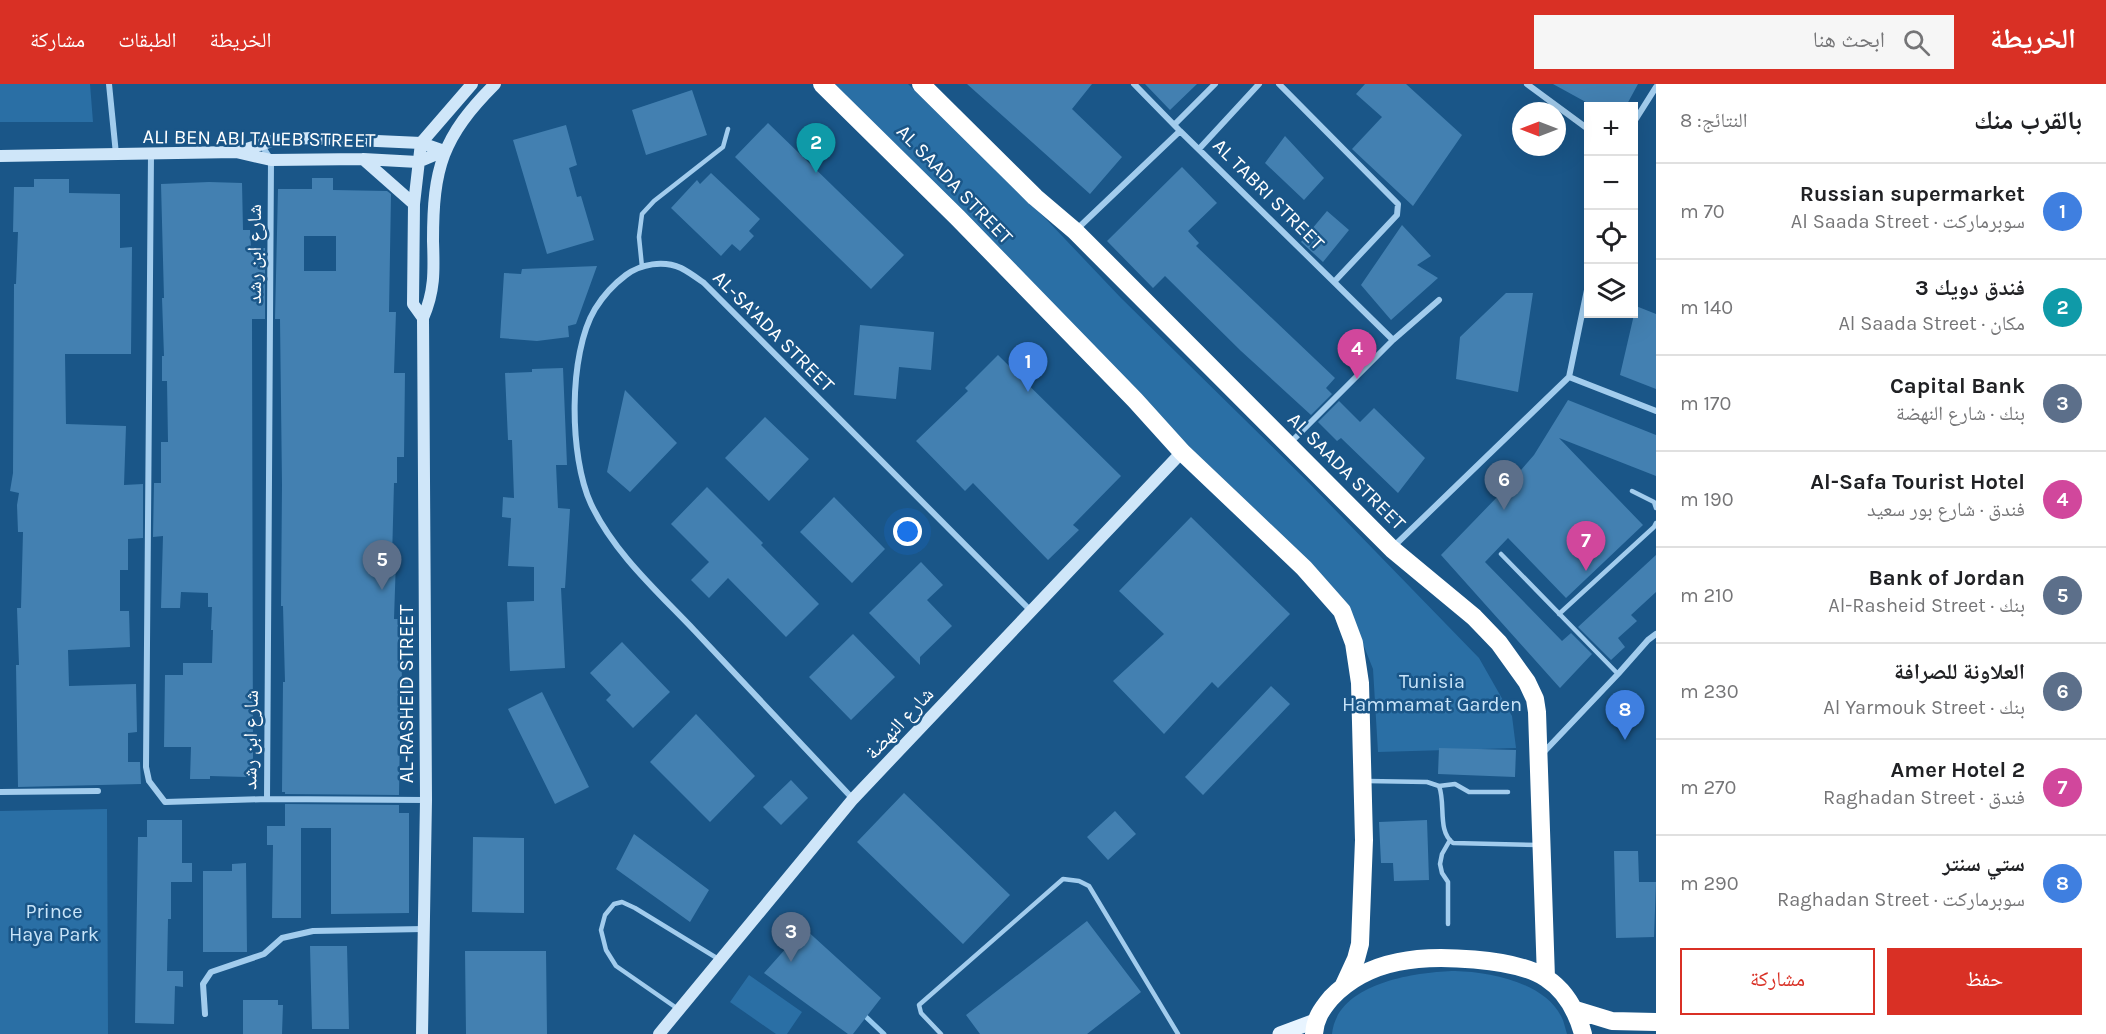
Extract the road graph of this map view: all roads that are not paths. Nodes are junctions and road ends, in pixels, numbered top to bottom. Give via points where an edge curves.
1 (109, 84) edge
2 (472, 84) edge
3 (495, 84) edge
4 (822, 84) edge
5 (921, 84) edge
6 (1134, 84) edge
7 (1215, 84) edge
8 (1259, 84) edge
9 (1279, 84) edge
10 (1527, 84) edge
11 (1656, 87) edge
12 (1638, 116) edge
13 (1174, 124) junction
14 (1584, 126) edge
15 (728, 129) dead end
16 (1180, 130) junction
17 (421, 143) junction
18 (261, 144) junction
19 (1199, 149) junction
20 (444, 151) junction
21 (236, 152) junction
22 (151, 153) junction
23 (116, 155) junction
24 (0, 156) edge
25 (363, 159) junction
26 (271, 160) junction
27 (418, 162) junction
28 (414, 204) junction
29 (1075, 231) junction
30 (642, 267) junction
31 (1334, 282) junction
32 (1438, 300) dead end
33 (1584, 304) edge
34 (423, 318) junction
35 (1393, 340) junction
36 (1569, 377) junction
37 (1656, 411) edge
38 (1288, 445) junction
39 (1182, 452) junction
40 (1632, 490) dead end
41 (1656, 508) edge
42 (1656, 523) edge
43 (1392, 549) junction
44 (1501, 554) dead end
45 (1031, 611) junction
46 (1559, 614) junction
47 (1656, 634) edge
48 (1618, 674) junction
49 (1539, 756) junction
50 (1363, 781) junction
51 (1439, 786) junction
52 (98, 791) dead end
53 (0, 792) edge
54 (1508, 792) dead end
55 (267, 799) junction
56 (853, 799) junction
57 (426, 800) junction
58 (1450, 840) junction
59 (1541, 845) junction
60 (1448, 924) dead end
61 (424, 929) junction
62 (720, 960) junction
63 (1546, 978) junction
64 (1344, 985) junction
65 (679, 1009) junction
66 (1576, 1010) junction
67 (205, 1014) dead end
68 (1656, 1022) edge
69 (1314, 1028) edge
70 (422, 1034) edge
71 (659, 1034) edge
72 (941, 1034) edge
73 (1178, 1034) edge
74 (1280, 1034) edge
75 (1583, 1034) edge

1 - 23 street
2 - 17 main road
3 - 20 main road, AL-RASHEID STREET via 462,121
4 - 39 highway, AL SAADA STREET
5 - 29 highway, AL SAADA STREET via 1035,197
6 - 13 street, AL TABRI STREET
7 - 13 street
8 - 19 street
9 - 31 street via 1399,206 1397,214
10 - 14 street
11 - 12 street
13 - 16 street, AL TABRI STREET
15 - 30 lane via 723,147 642,214
16 - 19 street, AL TABRI STREET
16 - 29 street
17 - 18 main road via 310,138
17 - 20 main road
17 - 27 main road, AL-RASHEID STREET
18 - 21 main road
18 - 26 street
19 - 31 street, AL TABRI STREET
20 - 27 main road, ALI BEN ABI TALEB STREET
20 - 34 main road, AL-RASHEID STREET via 433,211 433,290
21 - 22 main road, ALI BEN ABI TALEB STREET
21 - 26 main road, ALI BEN ABI TALEB STREET
22 - 23 main road, ALI BEN ABI TALEB STREET
22 - 55 street, شارع ابن رشد via 146,767 149,781 165,802
23 - 24 main road, ALI BEN ABI TALEB STREET
25 - 26 main road, ALI BEN ABI TALEB STREET
25 - 27 main road, ALI BEN ABI TALEB STREET
25 - 28 main road
26 - 55 street, شارع ابن رشد
27 - 28 main road, AL-RASHEID STREET
28 - 34 main road, AL-RASHEID STREET via 413,304
29 - 38 highway, AL SAADA STREET
30 - 45 street, AL-SA'ADA STREET via 659,263 681,267 704,283
30 - 56 street, AL-SA'ADA STREET via 614,285 595,309 583,344 575,381 574,416 590,503 612,540 655,589
31 - 35 street, AL TABRI STREET
32 - 35 street
33 - 36 street
34 - 57 main road, AL-RASHEID STREET
35 - 38 street
36 - 37 street
36 - 43 street
38 - 43 highway, AL SAADA STREET
39 - 45 main road, شارع النهضة
39 - 50 highway, AL SAADA STREET via 1304,568 1342,611 1359,672
40 - 41 lane via 1654,502
42 - 46 lane
43 - 49 highway, AL SAADA STREET via 1474,617 1518,669 1534,699
44 - 46 lane
45 - 56 main road, شارع النهضة
46 - 48 lane
47 - 48 street
48 - 49 street
49 - 59 highway, AL SAADA STREET
50 - 51 lane via 1427,782
50 - 64 highway, AL SAADA STREET via 1360,944
51 - 54 lane via 1455,783 1469,792
51 - 58 lane via 1446,837
52 - 53 street
55 - 57 street
56 - 62 main road, شارع النهضة
57 - 61 main road, AL-RASHEID STREET
58 - 59 lane via 1460,844
58 - 60 lane via 1440,864 1448,882
59 - 63 highway, AL SAADA STREET
61 - 67 street via 313,931 282,938 264,954 211,972 203,984
61 - 70 main road, AL-RASHEID STREET
62 - 65 main road, شارع النهضة
62 - 65 lane via 635,908 622,902 614,904 605,915 601,930 606,950 616,966
63 - 64 highway via 1508,965 1456,958 1398,962
63 - 66 highway
64 - 69 highway via 1326,1005
65 - 71 main road, شارع النهضة
66 - 68 highway via 1612,1021
66 - 75 highway
69 - 74 main road
72 - 73 lane via 921,1013 919,1005 1064,879 1089,886

